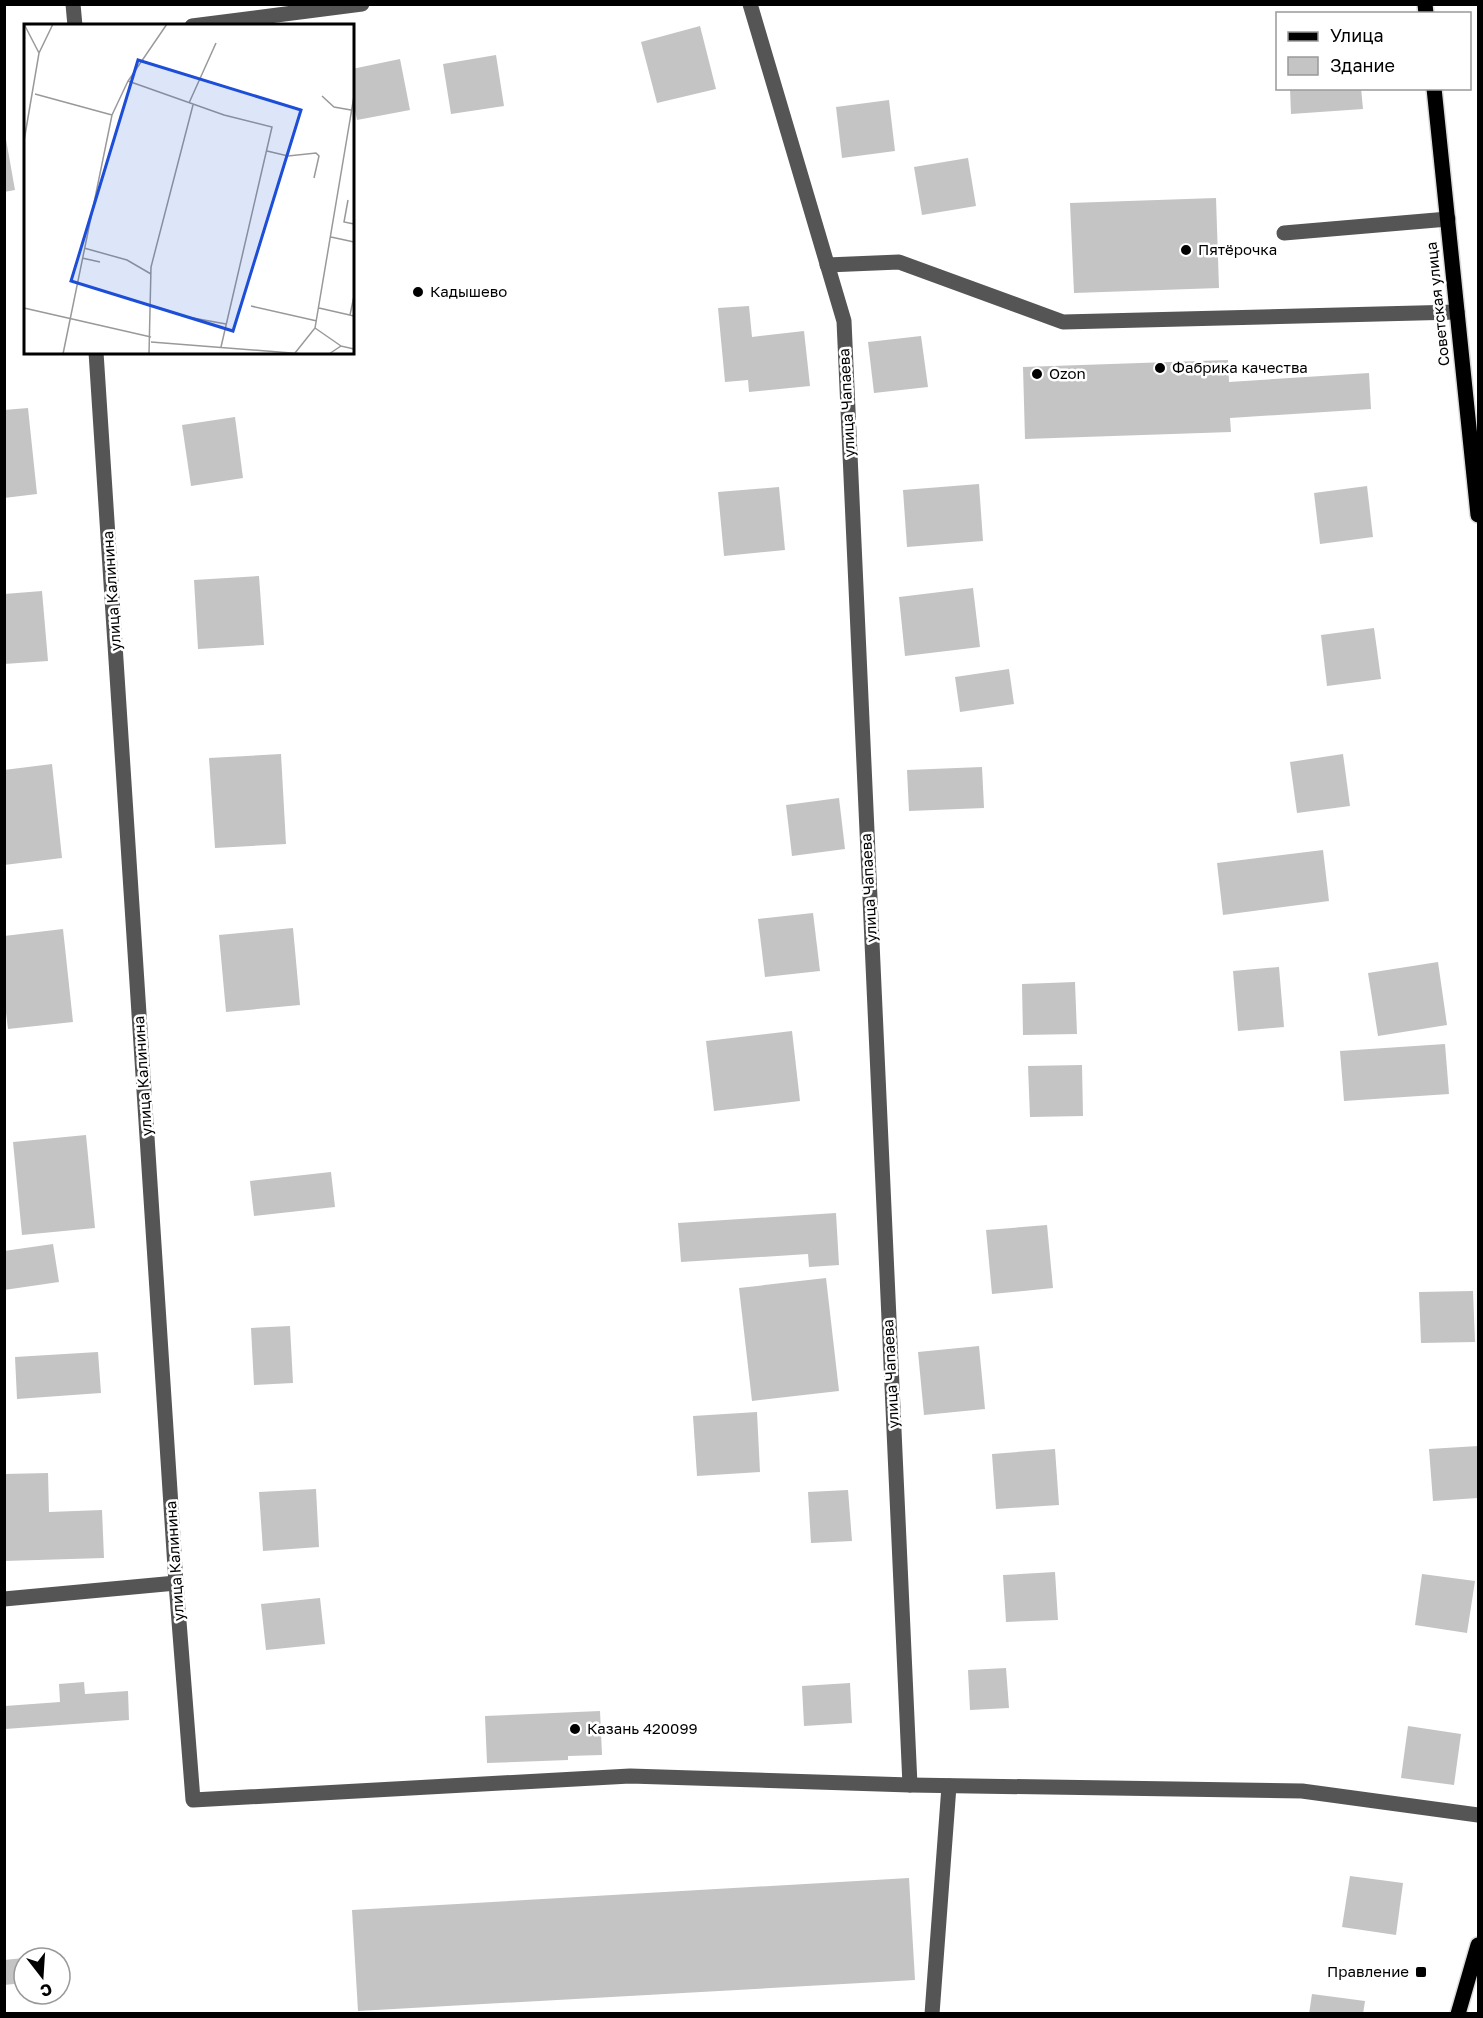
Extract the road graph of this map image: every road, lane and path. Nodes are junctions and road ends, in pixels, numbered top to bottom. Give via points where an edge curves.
1 (73, 4) edge
2 (362, 4) edge
3 (750, 4) edge
4 (75, 24) edge
5 (207, 24) edge
6 (1434, 90) edge
7 (1448, 219) junction
8 (1284, 233) dead end
9 (827, 265) junction
10 (1457, 312) junction
11 (96, 354) edge
12 (1479, 515) edge
13 (176, 1583) junction
14 (4, 1599) edge
15 (910, 1785) junction
16 (949, 1786) junction
17 (1479, 1815) edge
18 (1479, 1945) edge
19 (932, 2013) edge
20 (1458, 2013) edge

1 - 4 street
2 - 5 street
3 - 9 street, улица Чапаева
6 - 7 main road, Советская улица
7 - 8 street
7 - 10 main road, Советская улица
9 - 10 street via 899,262 1063,322
9 - 15 street, улица Чапаева via 844,321
10 - 12 main road, Советская улица
11 - 13 street, улица Калинина
13 - 14 street
13 - 15 street, улица Калинина via 192,1800 630,1776
15 - 16 street
16 - 17 street via 1302,1791
16 - 19 street
18 - 20 main road

